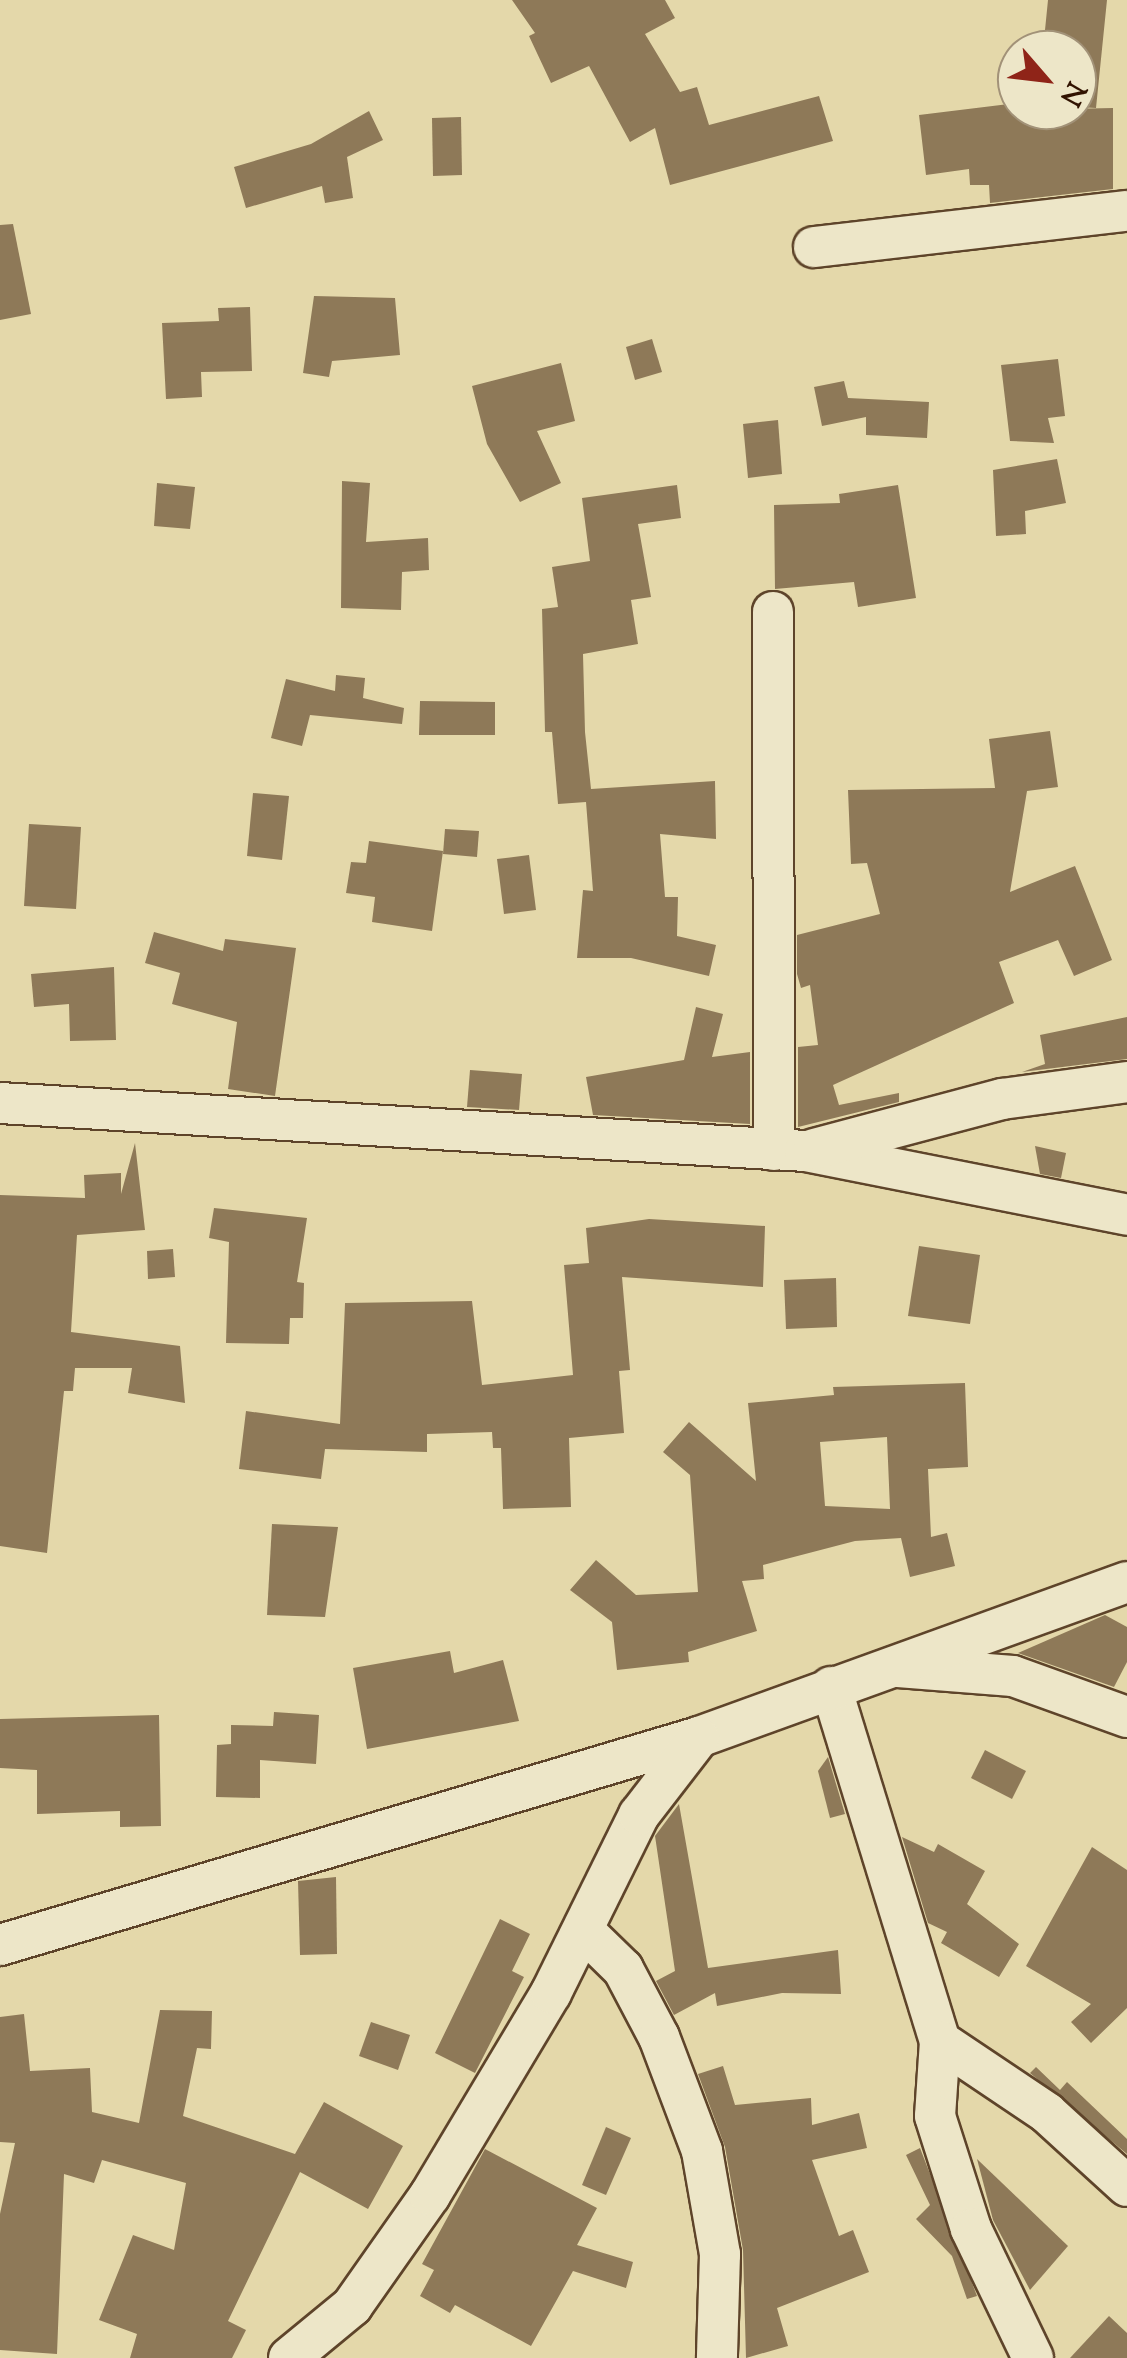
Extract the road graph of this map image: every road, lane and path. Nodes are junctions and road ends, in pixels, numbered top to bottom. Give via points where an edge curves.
1 (1127, 211) edge
2 (814, 247) dead end
3 (772, 612) dead end
4 (1127, 1082) edge
5 (0, 1103) edge
6 (789, 1151) junction
7 (1127, 1215) edge
8 (1127, 1582) edge
9 (885, 1666) junction
10 (831, 1687) junction
11 (1127, 1717) edge
12 (699, 1737) junction
13 (582, 1930) junction
14 (0, 1945) edge
15 (940, 2041) junction
16 (1127, 2186) edge
17 (290, 2358) edge
18 (716, 2358) edge
19 (1033, 2358) edge

1 - 2 street
3 - 6 street
4 - 6 street via 1002,1099
5 - 6 street
6 - 7 street
8 - 9 street
9 - 10 street
9 - 11 street via 1013,1676
10 - 12 street
10 - 15 street
12 - 13 street via 639,1815
12 - 14 street
13 - 17 street via 430,2195 352,2306
13 - 18 street via 623,1969 702,2151 720,2254
15 - 16 street via 1047,2113
15 - 19 street via 936,2116 971,2229

